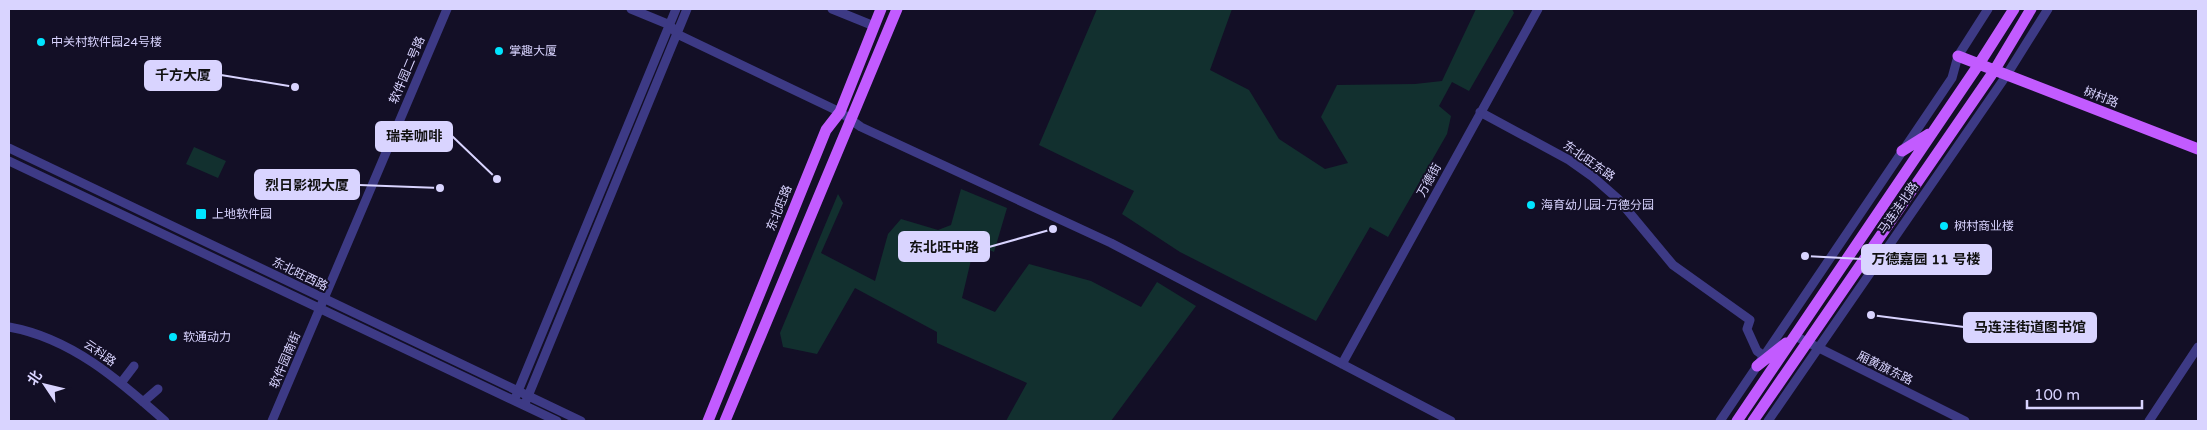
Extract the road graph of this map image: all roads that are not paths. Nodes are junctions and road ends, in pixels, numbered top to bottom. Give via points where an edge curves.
1 (447, 9) edge
2 (631, 9) edge
3 (676, 9) edge
4 (687, 9) edge
5 (832, 9) edge
6 (881, 9) edge
7 (897, 9) edge
8 (1538, 9) edge
9 (1988, 9) edge
10 (2014, 9) edge
11 (2031, 9) edge
12 (2048, 9) edge
13 (670, 25) junction
14 (874, 26) junction
15 (677, 34) junction
16 (1958, 56) junction
17 (1979, 64) junction
18 (1994, 71) junction
19 (2006, 76) junction
20 (840, 112) junction
21 (1480, 112) junction
22 (852, 121) junction
23 (1933, 132) junction
24 (9, 148) edge
25 (2198, 149) edge
26 (1902, 151) junction
27 (9, 161) edge
28 (324, 299) junction
29 (321, 309) junction
30 (9, 327) edge
31 (1795, 336) junction
32 (1807, 342) junction
33 (2198, 347) edge
34 (1819, 348) junction
35 (1764, 356) junction
36 (1342, 364) junction
37 (134, 366) dead end
38 (1757, 366) junction
39 (120, 383) junction
40 (158, 389) dead end
41 (518, 392) junction
42 (528, 396) junction
43 (514, 401) junction
44 (143, 402) junction
45 (524, 406) junction
46 (165, 421) edge
47 (272, 421) edge
48 (557, 421) edge
49 (581, 421) edge
50 (708, 421) edge
51 (725, 421) edge
52 (1451, 421) edge
53 (1720, 421) edge
54 (1737, 421) edge
55 (1753, 421) edge
56 (1768, 421) edge
57 (1965, 421) edge
58 (2149, 421) edge

1 - 28 street, 软件园二号路
2 - 13 street
3 - 13 street
4 - 15 street
5 - 14 street
6 - 14 main road, 东北旺路
7 - 22 main road
8 - 21 street, 万德街
9 - 16 street
10 - 17 main road, 马连洼北路
11 - 18 main road, 马连洼北路
12 - 19 street, 马连洼北路
13 - 15 street
13 - 41 street
14 - 20 main road, 东北旺路
15 - 20 street
15 - 42 street
16 - 17 main road, 树村路
16 - 26 street via 1952,78
17 - 18 main road, 树村路
17 - 23 main road, 马连洼北路
18 - 19 main road, 树村路
18 - 32 main road, 马连洼北路
19 - 25 main road, 树村路
19 - 34 street, 马连洼北路
20 - 22 street
20 - 50 main road, 东北旺路 via 826,130
21 - 35 street, 东北旺东路 via 1569,160 1618,199 1673,265 1750,320 1747,329 1757,351
21 - 36 street, 万德街
22 - 36 street via 1082,228
22 - 51 main road
23 - 26 main road
23 - 31 main road, 马连洼北路
24 - 28 street, 东北旺西路
26 - 35 street
27 - 29 street, 东北旺西路
28 - 29 street, 软件园二号路
28 - 41 street, 东北旺西路
29 - 43 street, 东北旺西路
29 - 47 street, 软件园南街
30 - 39 street, 云科路 via 25,330 76,351
31 - 32 street, 厢黄旗东路
31 - 38 main road
31 - 54 main road, 马连洼北路
32 - 34 street, 厢黄旗东路
32 - 55 main road, 马连洼北路
33 - 58 street
34 - 56 street, 马连洼北路
34 - 57 street, 厢黄旗东路
35 - 38 street
36 - 52 street
37 - 39 street
38 - 53 street
39 - 44 street, 云科路
40 - 44 street
41 - 42 street, 东北旺西路
41 - 43 street
42 - 45 street
42 - 49 street, 东北旺西路
43 - 45 street, 东北旺西路
44 - 46 street, 云科路
45 - 48 street, 东北旺西路

